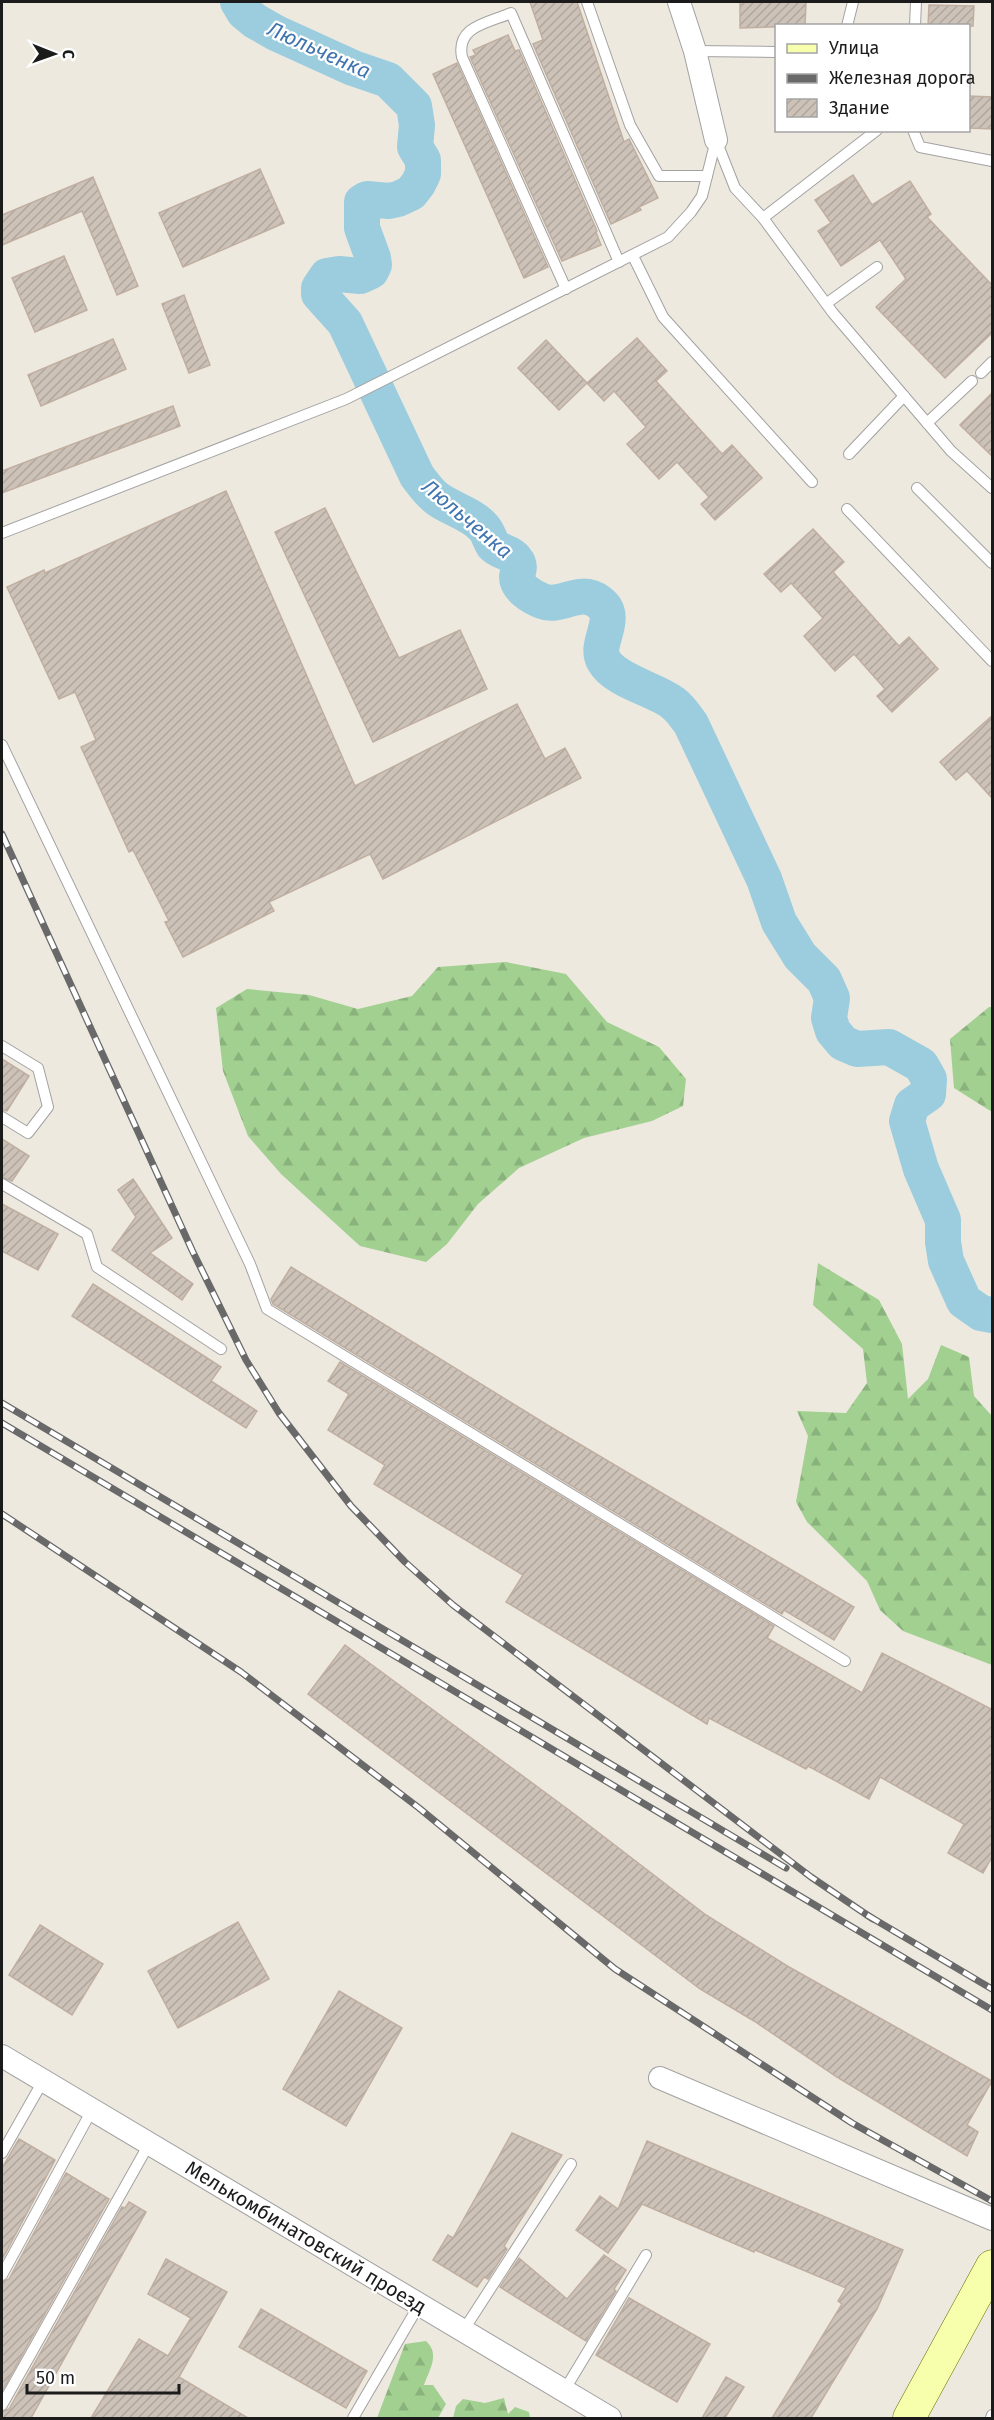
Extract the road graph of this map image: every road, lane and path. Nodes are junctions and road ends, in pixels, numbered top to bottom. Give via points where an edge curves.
1 (587, 2) edge
2 (679, 2) edge
3 (853, 2) edge
4 (916, 2) edge
5 (848, 24) edge
6 (915, 24) edge
7 (695, 51) junction
8 (775, 52) edge
9 (874, 132) edge
10 (914, 132) edge
11 (716, 140) junction
12 (993, 161) edge
13 (707, 176) junction
14 (763, 218) junction
15 (633, 256) junction
16 (619, 262) junction
17 (877, 267) dead end
18 (566, 289) junction
19 (826, 303) junction
20 (993, 362) edge
21 (981, 373) dead end
22 (972, 381) dead end
23 (904, 396) junction
24 (927, 423) junction
25 (849, 454) dead end
26 (812, 482) dead end
27 (917, 488) dead end
28 (993, 488) edge
29 (847, 509) dead end
30 (2, 533) edge
31 (993, 563) edge
32 (993, 661) edge
33 (2, 745) edge
34 (2, 1046) edge
35 (2, 1117) edge
36 (2, 1184) edge
37 (220, 1348) dead end
38 (845, 1661) dead end
39 (2, 2056) edge
40 (660, 2078) dead end
41 (43, 2081) junction
42 (92, 2110) junction
43 (149, 2144) junction
44 (2, 2153) edge
45 (571, 2164) dead end
46 (993, 2219) edge
47 (646, 2255) dead end
48 (993, 2266) edge
49 (2, 2275) edge
50 (419, 2305) junction
51 (463, 2331) junction
52 (564, 2391) junction
53 (2, 2405) edge
54 (353, 2418) edge
55 (610, 2418) edge
56 (909, 2418) edge

1 - 13 lane via 630,125 659,176
2 - 7 street
3 - 5 lane
4 - 6 lane
7 - 8 lane
7 - 11 street
9 - 14 lane
10 - 12 lane via 920,147
11 - 13 lane
11 - 14 lane via 735,188
13 - 15 lane via 702,196 668,237
14 - 19 lane
15 - 16 lane
15 - 26 lane via 663,317
16 - 18 lane
16 - 18 lane via 511,13 470,30 460,46 462,57
17 - 19 lane
18 - 30 lane via 346,399
19 - 23 lane
20 - 21 lane
22 - 24 lane
23 - 24 lane
23 - 25 lane
24 - 28 lane via 951,451
27 - 31 lane
29 - 32 lane
33 - 38 lane via 250,1264 267,1309
34 - 35 lane via 38,1068 48,1107 28,1133
36 - 37 lane via 87,1234 97,1267
39 - 41 street, Мелькомбинатовский проезд
40 - 46 street
41 - 42 street, Мелькомбинатовский проезд
41 - 44 lane
42 - 43 street, Мелькомбинатовский проезд
42 - 49 lane
43 - 50 street, Мелькомбинатовский проезд
43 - 53 lane
45 - 51 lane
47 - 52 lane
48 - 56 main road
50 - 51 street, Мелькомбинатовский проезд
50 - 54 lane
51 - 52 street, Мелькомбинатовский проезд
52 - 55 street, Мелькомбинатовский проезд

